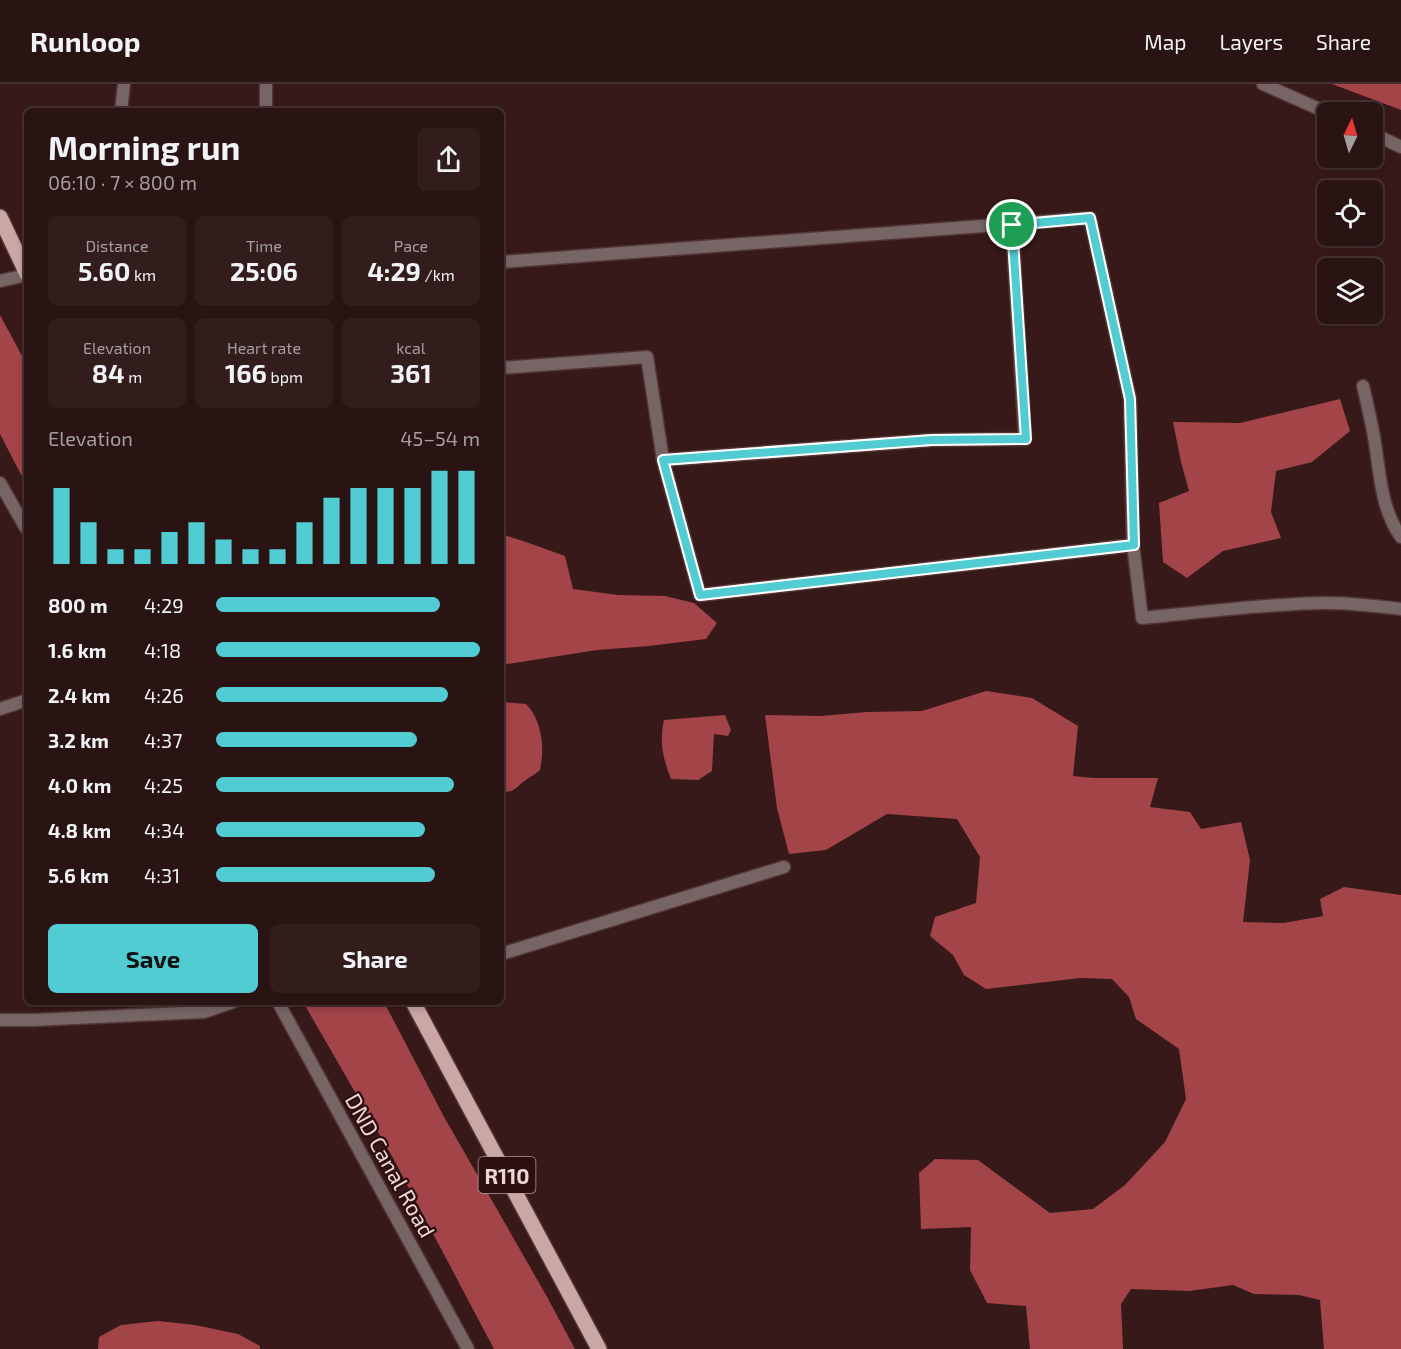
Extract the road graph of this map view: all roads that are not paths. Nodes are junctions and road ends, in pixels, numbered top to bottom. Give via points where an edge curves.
1 (124, 84) edge
2 (266, 84) edge
3 (1263, 84) edge
4 (121, 108) edge
5 (266, 108) edge
6 (1317, 108) edge
7 (1383, 138) edge
8 (1401, 147) edge
9 (0, 217) edge
10 (1012, 225) junction
11 (504, 262) edge
12 (24, 268) edge
13 (24, 275) edge
14 (0, 281) edge
15 (504, 368) edge
16 (1363, 386) dead end
17 (663, 460) junction
18 (0, 483) edge
19 (24, 525) edge
20 (1401, 537) edge
21 (1134, 545) junction
22 (1401, 609) edge
23 (24, 701) edge
24 (0, 709) edge
25 (784, 867) dead end
26 (504, 953) edge
27 (224, 1005) edge
28 (280, 1005) edge
29 (415, 1005) edge
30 (0, 1020) edge
31 (468, 1349) edge
32 (599, 1349) edge

1 - 4 street
2 - 5 street
3 - 6 street
7 - 8 street
9 - 12 main road
10 - 11 street
10 - 17 street via 1026,439 932,440
10 - 21 street via 1090,218 1130,399
13 - 14 street
15 - 17 street via 647,357
16 - 20 street via 1386,507
17 - 21 street via 700,595
18 - 19 street
21 - 22 street via 1142,618 1319,603
23 - 24 street
25 - 26 street
27 - 30 street via 204,1012
28 - 31 street, DND Canal Road
29 - 32 main road, R110

